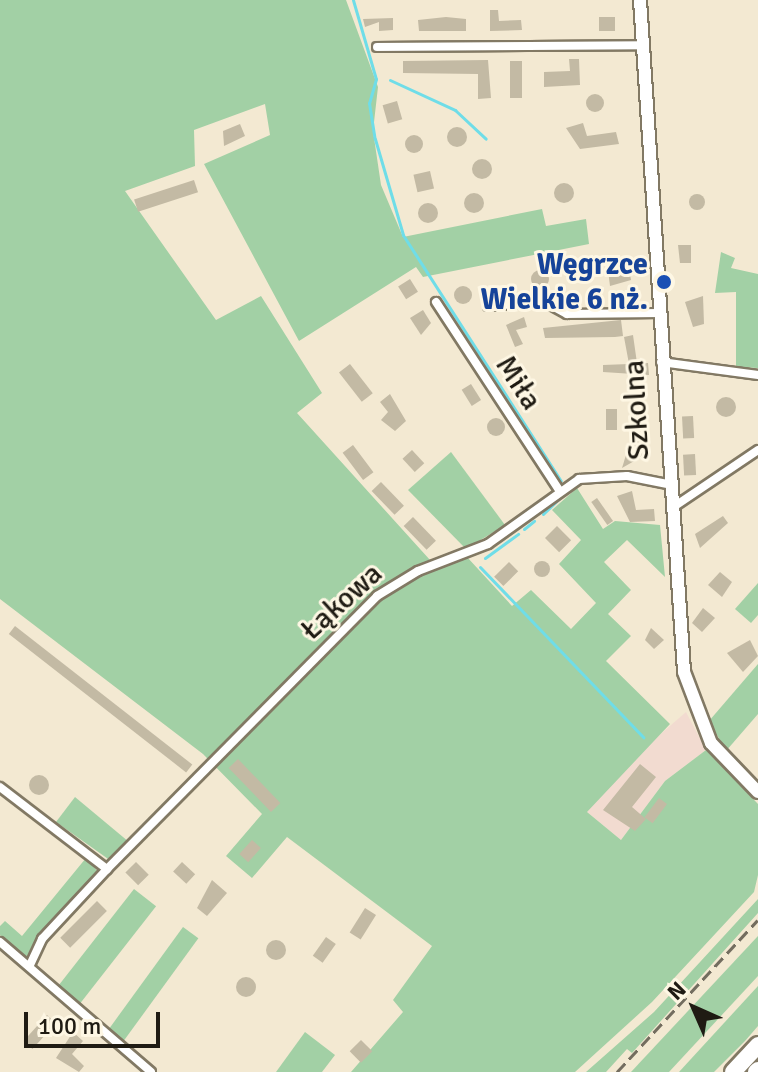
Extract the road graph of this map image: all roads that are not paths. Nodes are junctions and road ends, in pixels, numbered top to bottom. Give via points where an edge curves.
1 (640, 0) edge
2 (640, 45) junction
3 (377, 47) dead end
4 (436, 302) dead end
5 (488, 306) dead end
6 (658, 313) junction
7 (661, 362) junction
8 (758, 375) edge
9 (758, 450) edge
10 (667, 484) junction
11 (559, 490) junction
12 (668, 511) junction
13 (0, 787) edge
14 (758, 792) edge
15 (107, 869) junction
16 (0, 942) edge
17 (30, 965) junction
18 (758, 1045) edge
19 (151, 1072) edge
20 (733, 1072) edge

1 - 2 street, Szkolna
2 - 3 street
2 - 6 street, Szkolna
4 - 11 street, Miła
5 - 6 street via 545,302 567,314
6 - 7 street, Szkolna
7 - 8 street
7 - 10 street, Szkolna
9 - 12 street
10 - 11 street, Łąkowa via 599,476
10 - 12 street, Szkolna
11 - 15 street, Łąkowa via 496,540 406,577 366,605
12 - 14 street, Szkolna via 693,709 716,750
13 - 15 street
15 - 17 street, Łąkowa via 42,939
16 - 17 street
17 - 19 street
18 - 20 highway

